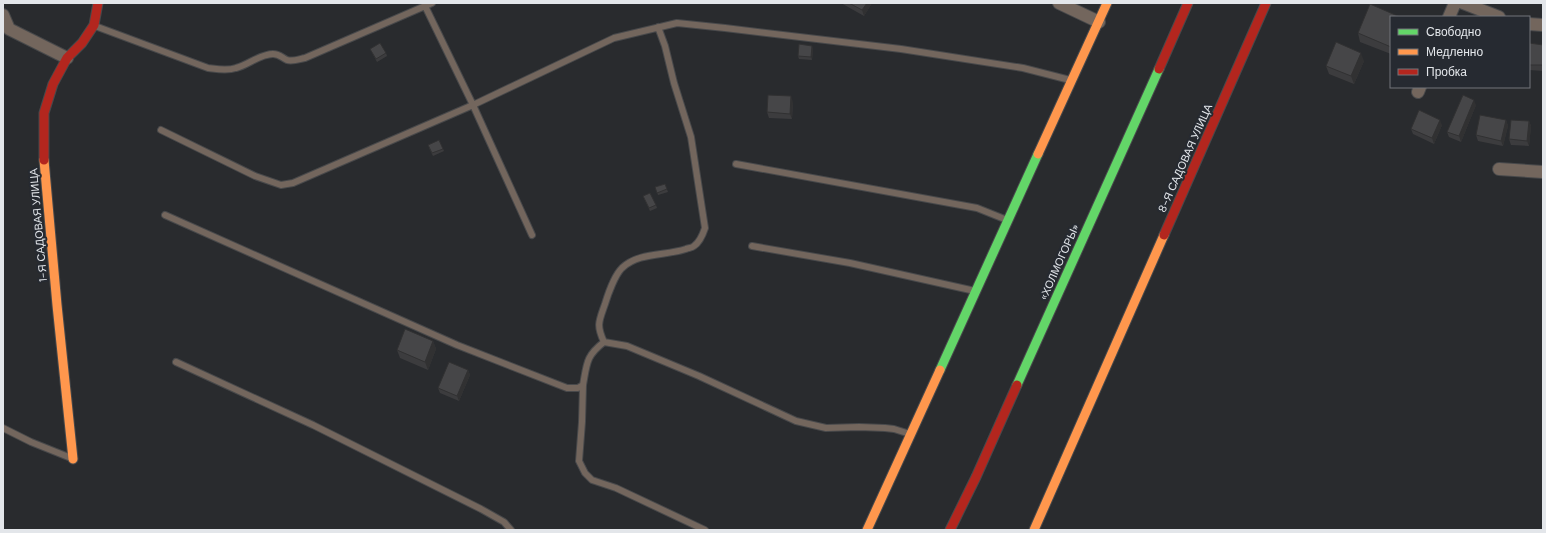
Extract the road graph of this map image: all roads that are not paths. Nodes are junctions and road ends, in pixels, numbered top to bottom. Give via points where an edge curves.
1 (98, 3) edge
2 (432, 3) edge
3 (1058, 3) edge
4 (1107, 3) edge
5 (1188, 3) edge
6 (1266, 3) edge
7 (1455, 3) edge
8 (1463, 3) edge
9 (425, 6) junction
10 (3, 15) edge
11 (1449, 16) edge
12 (1496, 16) edge
13 (1099, 22) junction
14 (1530, 24) edge
15 (1543, 25) edge
16 (94, 26) junction
17 (658, 27) junction
18 (67, 58) junction
19 (1072, 80) junction
20 (472, 105) junction
21 (161, 130) dead end
22 (736, 164) dead end
23 (1499, 169) dead end
24 (1543, 172) edge
25 (165, 215) dead end
26 (1008, 220) junction
27 (532, 235) dead end
28 (752, 246) dead end
29 (976, 291) junction
30 (604, 342) junction
31 (176, 362) dead end
32 (583, 385) junction
33 (3, 428) edge
34 (910, 434) junction
35 (73, 459) joint
36 (511, 530) edge
37 (705, 530) edge
38 (867, 530) edge
39 (950, 530) edge
40 (1034, 530) edge

1 - 16 main road, 1-Я САДОВАЯ УЛИЦА
2 - 9 lane
3 - 13 street
4 - 13 main road
5 - 39 main road, «ХОЛМОГОРЫ» via 979,471
6 - 40 main road, 8-Я САДОВАЯ УЛИЦА
7 - 11 street
8 - 12 street
9 - 16 lane via 305,58 287,60 281,55 273,54 236,68 225,69 208,68
9 - 20 lane
10 - 18 street via 9,29
13 - 19 main road
14 - 15 street
16 - 18 main road, 1-Я САДОВАЯ УЛИЦА
17 - 19 lane via 677,23 901,50 1024,68
17 - 20 lane via 614,38
17 - 30 lane via 691,137 705,228 694,246 680,251 653,254 630,262 621,270 599,321 599,331
18 - 35 main road, 1-Я САДОВАЯ УЛИЦА via 53,84 44,113 44,157
19 - 26 main road
20 - 21 lane via 293,183 281,185 255,176
20 - 27 lane
22 - 26 lane via 977,208
23 - 24 street
25 - 32 lane via 456,345 567,388 578,388
26 - 29 main road
28 - 29 lane via 850,263
29 - 34 main road
30 - 32 lane via 594,350 587,363
30 - 34 lane via 627,346 796,421 826,428 885,428
31 - 36 lane via 313,425 481,509 504,522
32 - 37 lane via 579,461 585,473 592,480 616,488
33 - 35 lane
34 - 38 main road

